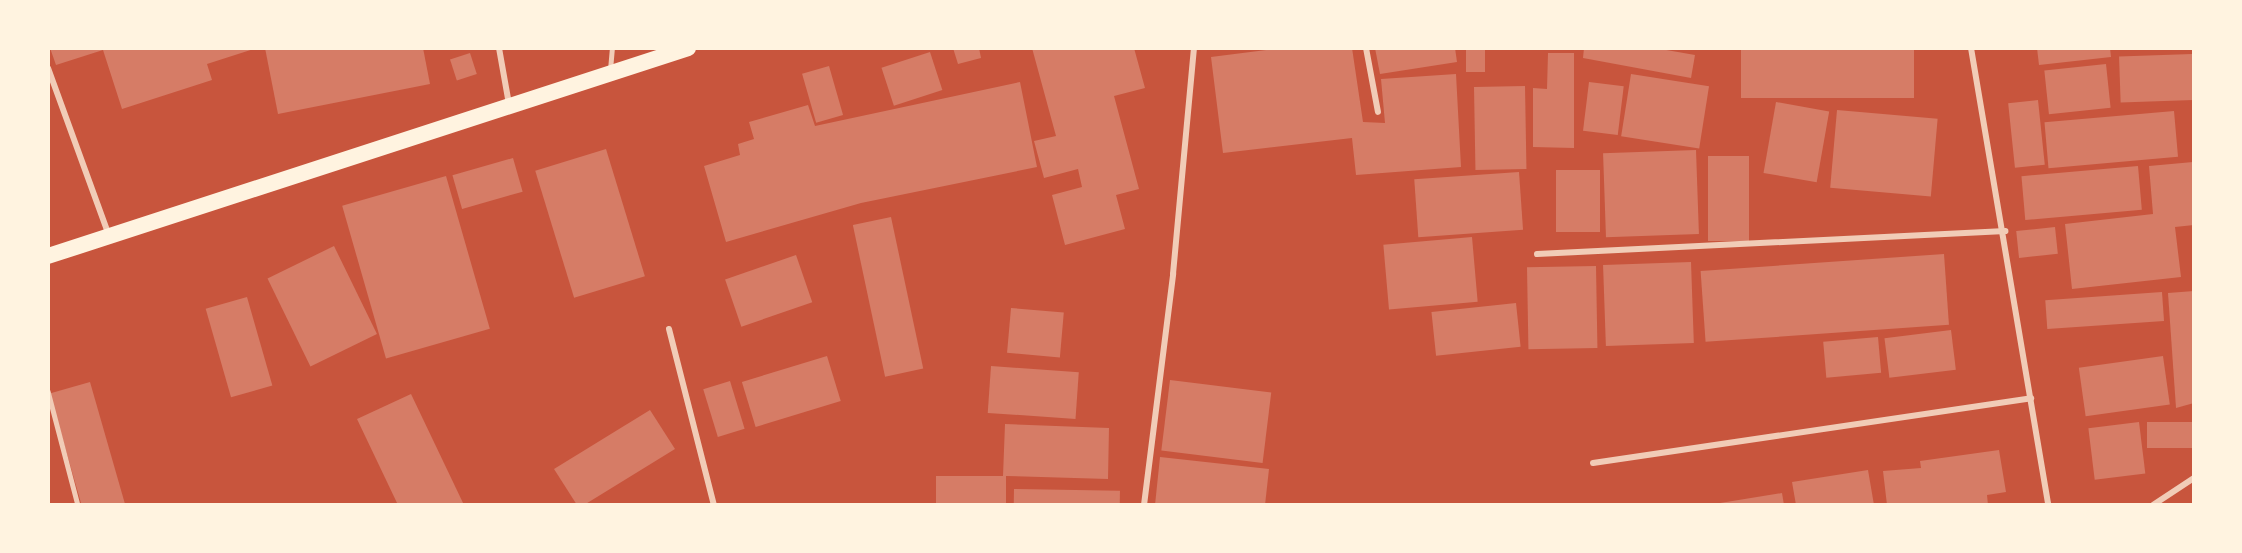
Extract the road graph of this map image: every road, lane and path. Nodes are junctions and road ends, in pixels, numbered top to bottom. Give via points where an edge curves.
1 (499, 48) edge
2 (612, 48) edge
3 (688, 48) edge
4 (1194, 48) edge
5 (1366, 48) edge
6 (1971, 48) edge
7 (48, 68) edge
8 (610, 72) junction
9 (509, 104) junction
10 (1378, 112) dead end
11 (2005, 231) junction
12 (109, 236) junction
13 (1537, 254) dead end
14 (49, 255) edge
15 (669, 329) dead end
16 (48, 391) edge
17 (2031, 398) junction
18 (1593, 463) dead end
19 (2194, 478) edge
20 (78, 505) edge
21 (714, 505) edge
22 (1144, 505) edge
23 (2048, 505) edge
24 (2153, 505) edge

1 - 9 street
2 - 8 lane
3 - 8 highway
4 - 22 street via 1173,274
5 - 10 street
6 - 11 street
7 - 12 street
8 - 9 highway
9 - 12 highway
11 - 13 street
11 - 17 street
12 - 14 highway
15 - 21 street
16 - 20 lane
17 - 18 street
17 - 23 street
19 - 24 street

